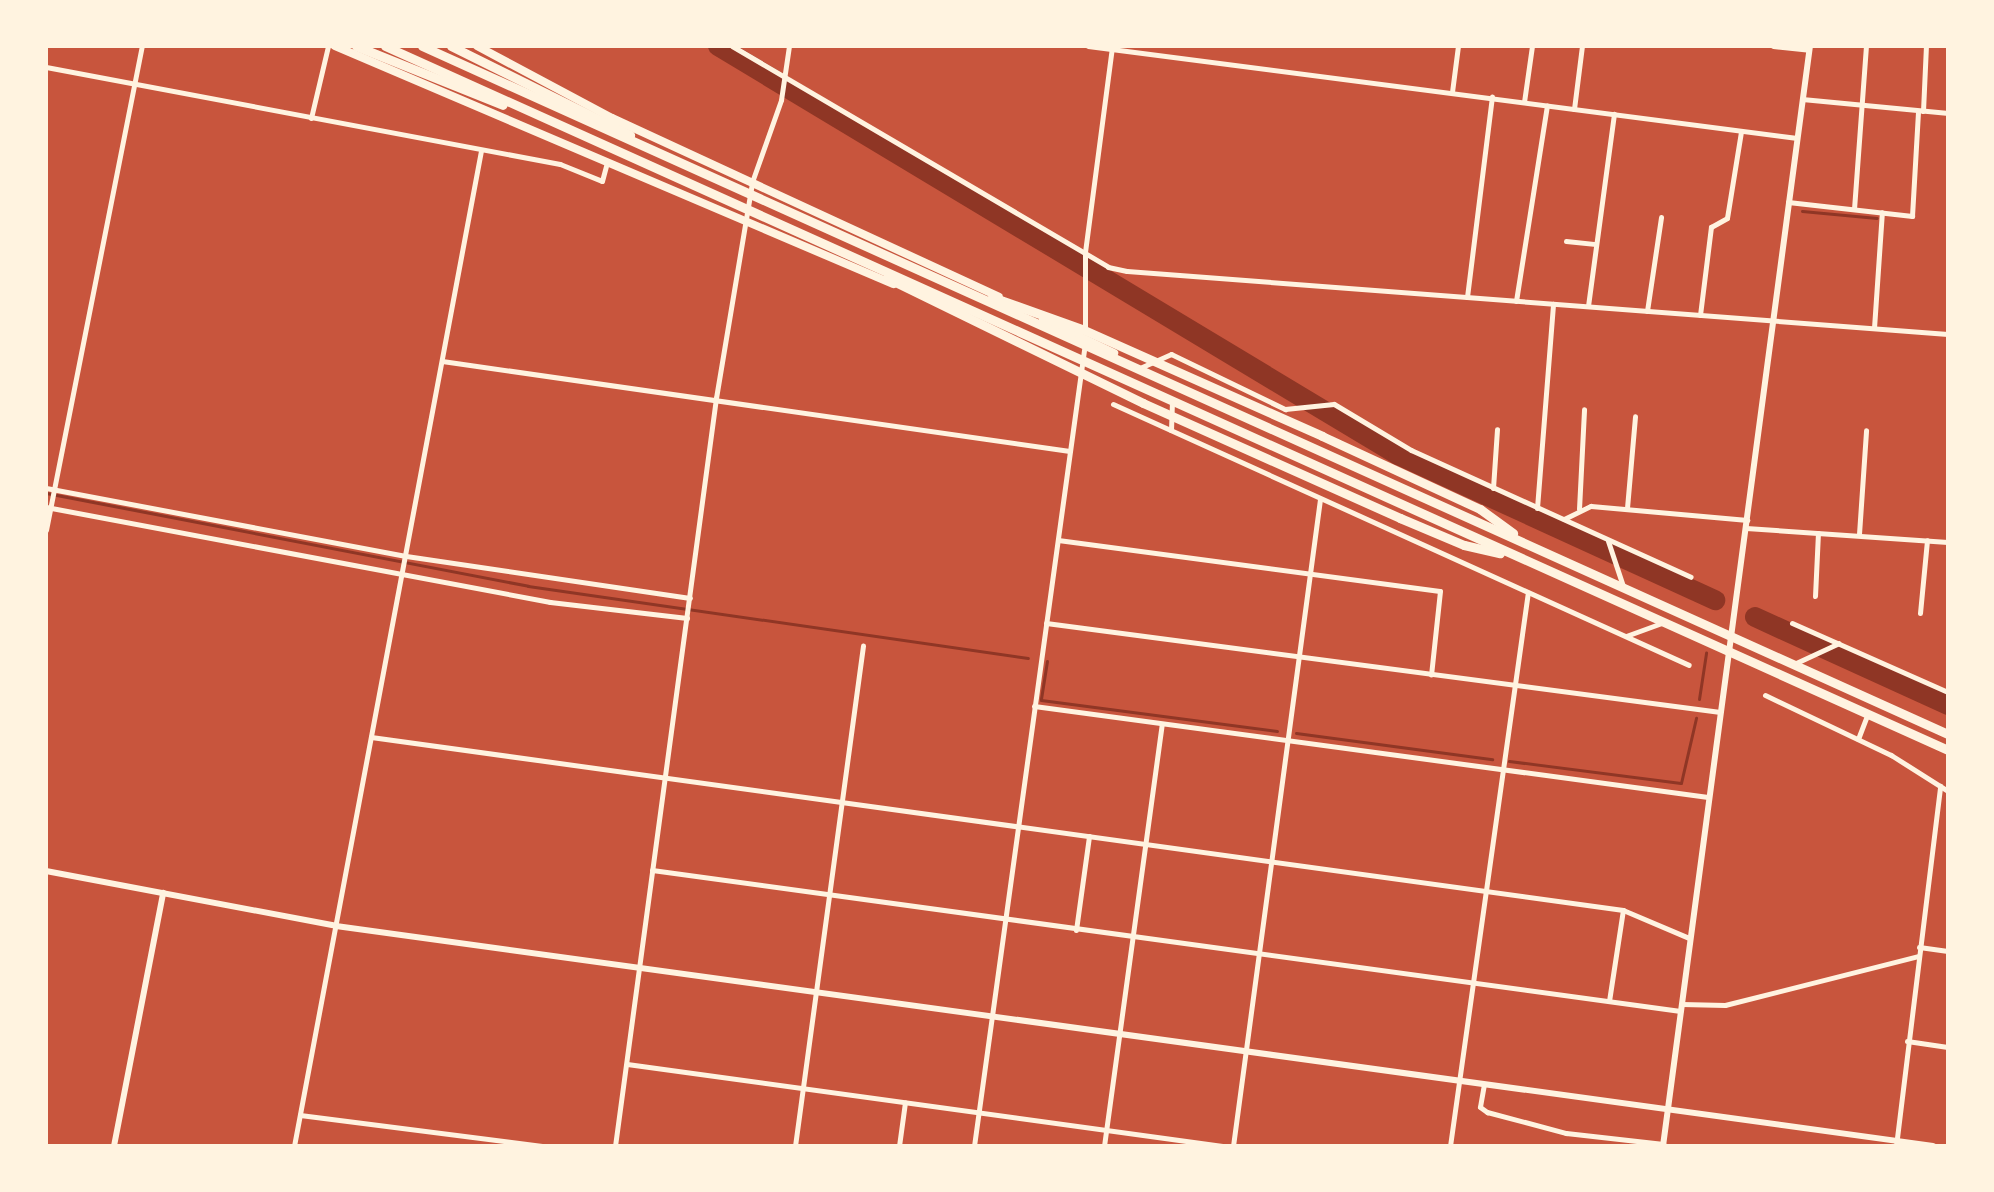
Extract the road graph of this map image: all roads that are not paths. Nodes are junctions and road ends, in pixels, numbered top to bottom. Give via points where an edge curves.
1 (142, 46) edge
2 (328, 46) edge
3 (335, 46) edge
4 (356, 46) edge
5 (385, 46) edge
6 (422, 46) edge
7 (451, 46) edge
8 (477, 46) edge
9 (732, 46) edge
10 (789, 46) edge
11 (1088, 46) edge
12 (1458, 46) edge
13 (1532, 46) edge
14 (1582, 46) edge
15 (1773, 46) edge
16 (1866, 46) edge
17 (1926, 46) edge
18 (1112, 48) edge
19 (1810, 48) edge
20 (46, 67) edge
21 (785, 77) junction
22 (135, 84) junction
23 (1452, 92) junction
24 (1492, 97) junction
25 (1802, 99) junction
26 (1524, 102) junction
27 (1547, 105) junction
28 (1861, 107) junction
29 (1574, 109) junction
30 (1920, 111) junction
31 (1948, 113) edge
32 (1614, 114) junction
33 (311, 118) junction
34 (544, 119) junction
35 (1741, 132) junction
36 (1797, 138) junction
37 (481, 151) junction
38 (655, 151) junction
39 (608, 161) junction
40 (752, 182) junction
41 (1787, 202) junction
42 (1854, 209) junction
43 (1882, 212) junction
44 (1661, 217) dead end
45 (745, 225) junction
46 (1566, 241) dead end
47 (1596, 244) junction
48 (1085, 252) junction
49 (850, 256) junction
50 (938, 278) junction
51 (1467, 297) junction
52 (1516, 301) junction
53 (1553, 304) junction
54 (1588, 306) junction
55 (1647, 311) junction
56 (1700, 315) junction
57 (1772, 320) junction
58 (1874, 328) junction
59 (1948, 334) edge
60 (1086, 340) junction
61 (442, 361) junction
62 (1082, 364) junction
63 (1142, 367) junction
64 (716, 398) junction
65 (1113, 404) dead end
66 (1172, 404) junction
67 (1584, 409) dead end
68 (1635, 416) dead end
69 (1497, 429) dead end
70 (1171, 430) junction
71 (1866, 430) dead end
72 (1070, 451) junction
73 (1493, 488) junction
74 (50, 489) edge
75 (1320, 499) junction
76 (48, 507) edge
77 (1537, 508) junction
78 (1627, 508) junction
79 (1579, 510) junction
80 (1563, 520) junction
81 (1747, 524) junction
82 (46, 530) edge
83 (1818, 533) junction
84 (1859, 534) junction
85 (1519, 538) junction
86 (1058, 540) junction
87 (1607, 540) junction
88 (1927, 540) junction
89 (1948, 542) edge
90 (1507, 555) junction
91 (406, 556) junction
92 (1310, 574) junction
93 (402, 575) junction
94 (1691, 577) dead end
95 (1623, 586) junction
96 (1528, 592) junction
97 (1815, 596) dead end
98 (690, 598) junction
99 (1920, 613) dead end
100 (687, 618) junction
101 (1046, 623) junction
102 (1662, 623) junction
103 (1792, 623) dead end
104 (1651, 629) junction
105 (1731, 634) junction
106 (1626, 636) junction
107 (1836, 644) junction
108 (863, 646) dead end
109 (1652, 648) junction
110 (1728, 653) junction
111 (1299, 657) junction
112 (1796, 663) junction
113 (1689, 665) dead end
114 (1431, 675) junction
115 (1514, 686) junction
116 (1948, 692) edge
117 (1765, 695) dead end
118 (1034, 706) junction
119 (1720, 712) junction
120 (1867, 716) junction
121 (1162, 724) junction
122 (1946, 730) edge
123 (371, 737) junction
124 (1859, 740) junction
125 (1287, 742) junction
126 (1948, 751) edge
127 (1502, 768) junction
128 (663, 777) junction
129 (1940, 786) junction
130 (1948, 791) edge
131 (1708, 797) junction
132 (841, 803) junction
133 (1018, 826) junction
134 (1089, 836) junction
135 (1145, 842) junction
136 (1271, 861) junction
137 (652, 870) junction
138 (46, 871) edge
139 (1484, 890) junction
140 (163, 893) junction
141 (828, 895) junction
142 (1623, 910) junction
143 (1004, 920) junction
144 (336, 926) junction
145 (1076, 930) junction
146 (1132, 938) junction
147 (1689, 938) junction
148 (1919, 947) junction
149 (1948, 951) edge
150 (1258, 956) junction
151 (1918, 956) junction
152 (641, 969) junction
153 (1472, 983) junction
154 (816, 995) junction
155 (1609, 1001) junction
156 (1680, 1008) junction
157 (992, 1018) junction
158 (1120, 1033) junction
159 (1907, 1041) junction
160 (1948, 1047) edge
161 (1246, 1048) junction
162 (627, 1064) junction
163 (1459, 1081) junction
164 (1484, 1084) junction
165 (804, 1087) junction
166 (905, 1102) junction
167 (1668, 1111) junction
168 (979, 1113) junction
169 (300, 1115) junction
170 (1107, 1128) junction
171 (1893, 1144) edge
172 (1663, 1145) edge
173 (114, 1146) edge
174 (294, 1146) edge
175 (542, 1146) edge
176 (615, 1146) edge
177 (795, 1146) edge
178 (899, 1146) edge
179 (974, 1146) edge
180 (1104, 1146) edge
181 (1222, 1146) edge
182 (1233, 1146) edge
183 (1450, 1146) edge
184 (1933, 1146) edge

1 - 22 street
2 - 33 street
3 - 39 highway
4 - 34 highway via 466,94
5 - 34 highway
6 - 38 highway
7 - 38 highway via 610,122
8 - 40 highway via 612,118
9 - 21 street
10 - 21 street
11 - 18 street
12 - 23 street
13 - 26 street
14 - 29 street
15 - 19 street
16 - 28 street
17 - 30 street
18 - 23 street
18 - 48 street
19 - 25 street
20 - 22 street
21 - 40 street
21 - 48 street
22 - 33 street
22 - 74 street
23 - 24 street
24 - 26 street
24 - 51 street
25 - 28 street
25 - 36 street
26 - 27 street
27 - 29 street
27 - 52 street
28 - 30 street
28 - 42 street
29 - 32 street
30 - 31 street
30 - 43 street via 1912,216
32 - 35 street
32 - 47 street
33 - 37 street
34 - 49 highway
35 - 36 street
35 - 56 street via 1727,218 1711,227
36 - 41 street
37 - 39 street via 560,164 602,181
37 - 61 street
38 - 50 highway
39 - 45 highway
40 - 45 street
40 - 60 highway
41 - 42 street
41 - 57 street
42 - 43 street
43 - 58 street
44 - 55 street
45 - 62 highway
45 - 64 street
46 - 47 street
47 - 54 street
48 - 51 street via 1127,271
48 - 60 street
49 - 90 highway via 906,290 1143,403 1464,545
49 - 126 highway
50 - 85 highway via 1082,329 1322,436 1480,509
50 - 122 highway
51 - 52 street
52 - 53 street
53 - 54 street
53 - 77 street
54 - 55 street
55 - 56 street
56 - 57 street
57 - 58 street
57 - 81 street
58 - 59 street
60 - 62 street
60 - 63 highway
61 - 64 street
61 - 91 street
62 - 66 highway
62 - 72 street
63 - 73 street via 1171,354 1285,409 1334,404 1411,450
63 - 85 highway
64 - 72 street
64 - 98 street
65 - 70 street
66 - 70 street
66 - 90 highway
67 - 79 street
68 - 78 street
69 - 73 street
70 - 75 street
71 - 84 street
72 - 86 street
73 - 77 street
74 - 76 street
74 - 91 street
75 - 92 street
75 - 96 street
76 - 82 street
76 - 93 street
77 - 80 street
78 - 79 street
78 - 81 street
79 - 80 street
80 - 87 street
81 - 83 street
81 - 105 street
83 - 84 street
83 - 97 street
84 - 88 street
85 - 95 highway
86 - 92 street
86 - 101 street
87 - 94 street
87 - 95 street
88 - 89 street
88 - 99 street
90 - 102 highway
91 - 93 street
91 - 98 street
92 - 111 street
92 - 114 street via 1440,591
93 - 100 street via 550,602
93 - 123 street
95 - 105 highway
96 - 106 street
96 - 115 street
98 - 100 street
100 - 128 street
101 - 111 street
101 - 118 street
102 - 104 street
102 - 110 highway
103 - 107 street
104 - 106 street
104 - 109 street
105 - 110 street
105 - 112 highway
106 - 109 street
107 - 112 street
107 - 116 street
108 - 132 street
109 - 113 street
110 - 119 street
110 - 120 highway
111 - 114 street
111 - 125 street
112 - 122 highway
114 - 115 street
115 - 119 street
115 - 127 street
117 - 124 street
118 - 121 street
118 - 133 street
119 - 131 street
120 - 124 street
120 - 126 highway
121 - 125 street
121 - 135 street
123 - 128 street
123 - 144 street
124 - 129 street
125 - 127 street
125 - 136 street
127 - 131 street
127 - 139 street
128 - 132 street
128 - 137 street
129 - 130 street
129 - 148 street
131 - 147 street
132 - 133 street
132 - 141 street
133 - 134 street
133 - 143 street
134 - 135 street
134 - 145 street
135 - 136 street
135 - 146 street
136 - 139 street
136 - 150 street
137 - 141 street
137 - 152 street
138 - 140 street
139 - 142 street
139 - 153 street
140 - 144 street
140 - 173 street
141 - 143 street
141 - 154 street
142 - 147 street
142 - 155 street
143 - 145 street
143 - 157 street
144 - 152 street
144 - 169 street
145 - 146 street
146 - 150 street
146 - 158 street
147 - 156 street
148 - 149 street
148 - 151 street
150 - 153 street
150 - 161 street
151 - 156 street via 1725,1005
151 - 159 street
152 - 154 street
152 - 162 street
153 - 155 street
153 - 163 street
154 - 157 street
154 - 165 street
155 - 156 street
156 - 167 street
157 - 158 street
157 - 168 street
158 - 161 street
158 - 170 street
159 - 160 street
159 - 171 street
161 - 163 street
161 - 182 street
162 - 165 street
162 - 176 street
163 - 164 street
163 - 183 street
164 - 167 street
164 - 172 street via 1480,1107 1487,1112 1566,1133
165 - 166 street
165 - 177 street
166 - 168 street
166 - 178 street
167 - 171 street
167 - 172 street
168 - 170 street
168 - 179 street
169 - 174 street
169 - 175 street
170 - 180 street
170 - 181 street
171 - 184 street

